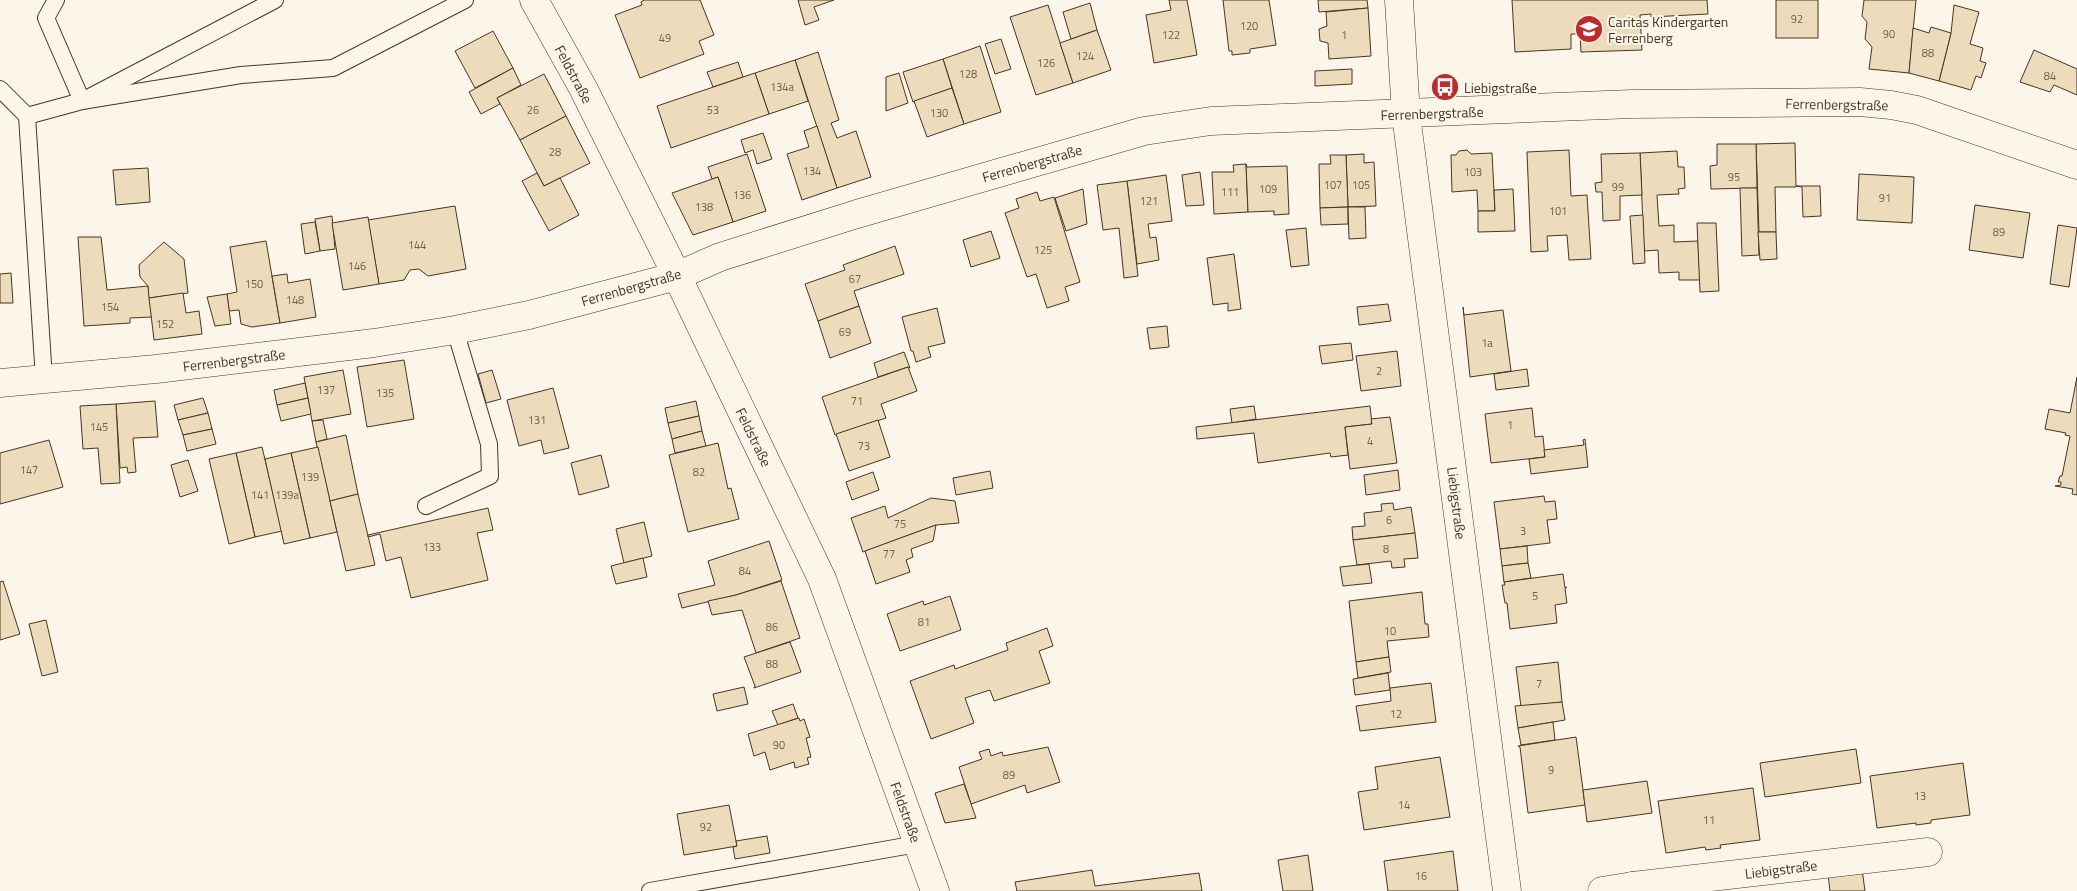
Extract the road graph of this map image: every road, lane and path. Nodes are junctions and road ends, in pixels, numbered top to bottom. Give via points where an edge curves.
1 (56, 0) edge
2 (275, 0) edge
3 (465, 0) edge
4 (534, 0) edge
5 (1399, 0) edge
6 (0, 89) edge
7 (82, 101) junction
8 (1406, 115) junction
9 (27, 116) junction
10 (2077, 165) edge
11 (677, 276) junction
12 (455, 330) junction
13 (44, 379) junction
14 (0, 383) edge
15 (426, 506) dead end
16 (917, 844) junction
17 (1928, 852) dead end
18 (1634, 889) edge
19 (650, 891) edge
20 (935, 891) edge
21 (1507, 891) edge
22 (1602, 891) edge

1 - 7 lane via 46,18
2 - 7 lane
3 - 7 lane via 333,68 241,74
4 - 11 street, Feldstraße via 583,88
5 - 8 street, Liebigstraße
6 - 9 lane
7 - 9 lane
8 - 10 street, Ferrenbergstraße via 1632,104 1860,102 1917,110
8 - 11 street, Ferrenbergstraße via 1211,121 1144,131 857,214 720,257
8 - 21 street, Liebigstraße
9 - 13 lane
11 - 12 street, Ferrenbergstraße via 529,315
11 - 16 street, Feldstraße via 822,579
12 - 13 street, Ferrenbergstraße via 156,369
12 - 15 lane via 489,444 490,476
13 - 14 street, Ferrenbergstraße
16 - 19 lane
16 - 20 street, Feldstraße
17 - 18 street, Liebigstraße
18 - 22 street, Liebigstraße

